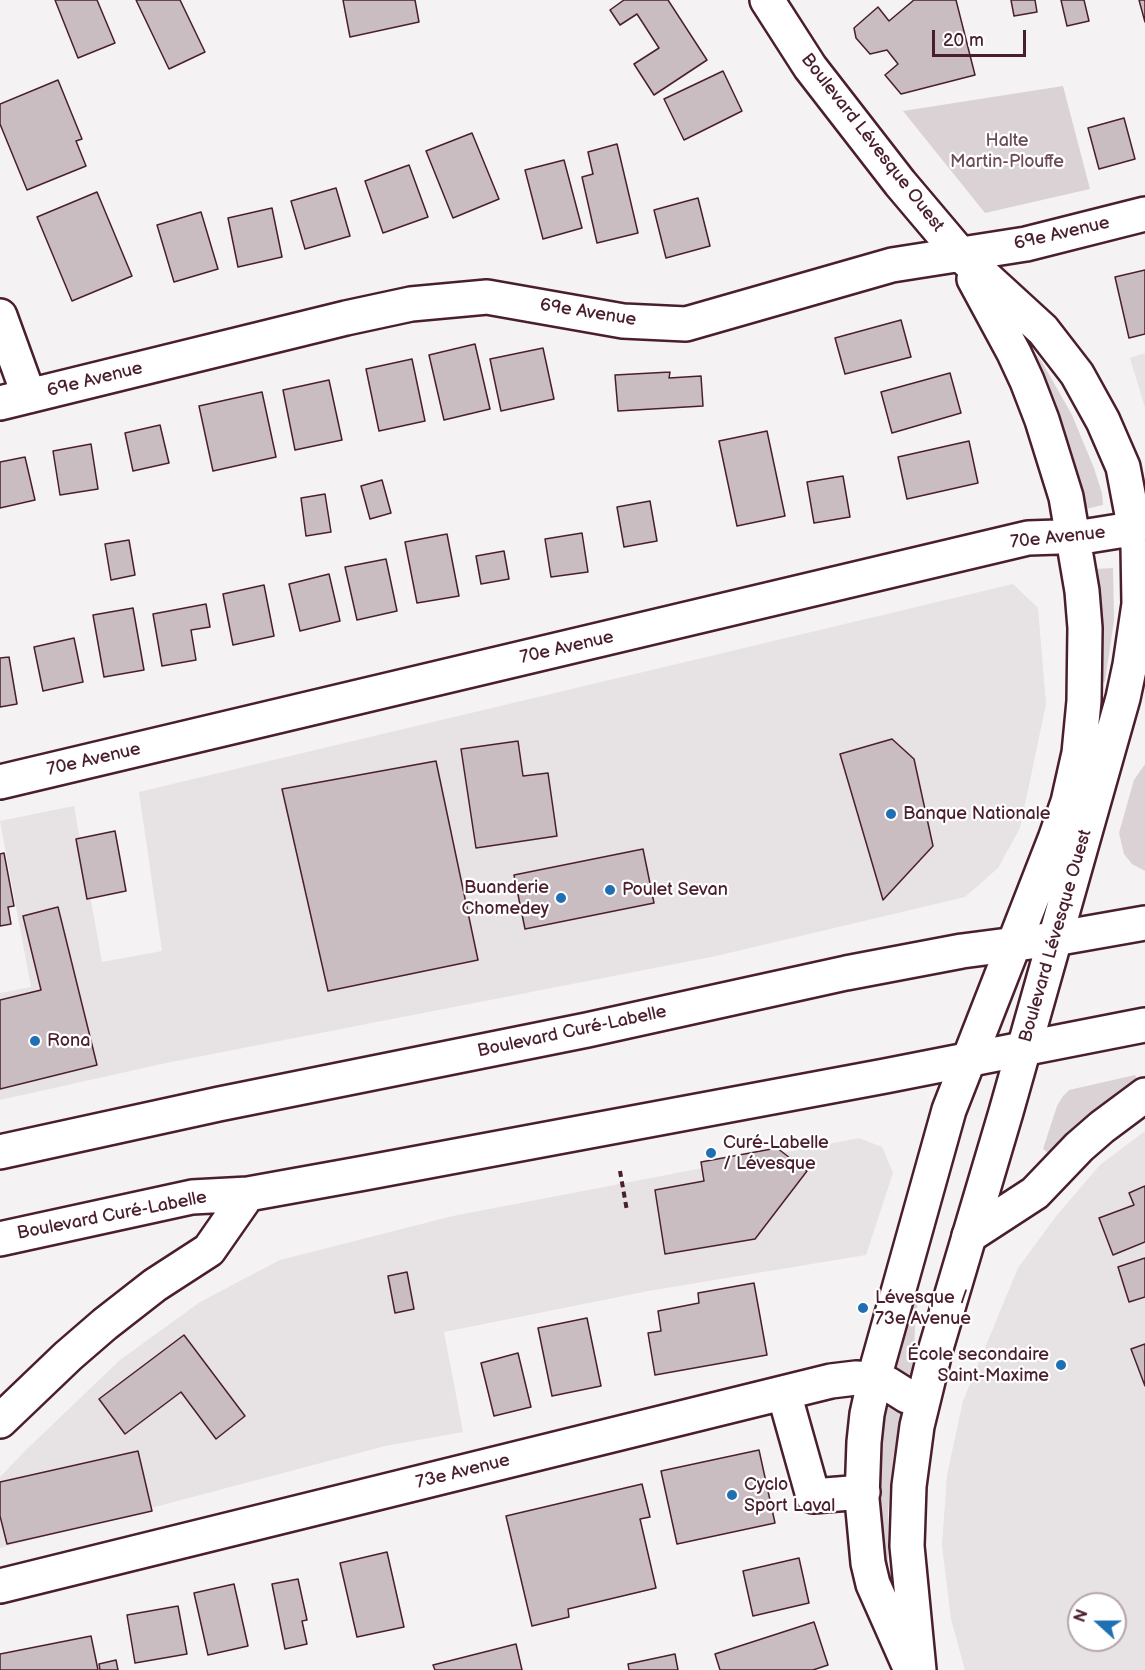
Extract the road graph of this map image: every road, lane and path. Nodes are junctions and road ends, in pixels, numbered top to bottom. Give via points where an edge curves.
1 (767, 0) edge
2 (1145, 214) edge
3 (960, 254) junction
4 (0, 316) edge
5 (15, 400) edge
6 (1140, 525) edge
7 (1073, 536) junction
8 (1134, 701) edge
9 (0, 782) edge
10 (1145, 923) edge
11 (1054, 939) junction
12 (1014, 944) junction
13 (1145, 1024) edge
14 (1024, 1047) junction
15 (968, 1059) junction
16 (1145, 1095) edge
17 (0, 1152) edge
18 (621, 1171) dead end
19 (248, 1194) junction
20 (627, 1211) dead end
21 (969, 1236) junction
22 (0, 1239) edge
23 (875, 1379) junction
24 (784, 1393) junction
25 (923, 1401) junction
26 (0, 1421) edge
27 (862, 1492) junction
28 (0, 1586) edge
29 (911, 1670) edge
30 (919, 1670) edge

1 - 3 street, Boulevard Lévesque Ouest via 851,122
2 - 3 street, 69e Avenue via 1026,244
3 - 5 street, 69e Avenue via 892,265 686,324 623,321 487,297 411,303
3 - 6 street, Boulevard Lévesque Ouest via 1043,330 1077,375 1114,442
3 - 7 street, Boulevard Lévesque Ouest via 1027,381 1055,459
4 - 5 street, 69e Avenue
6 - 7 street, 70e Avenue
6 - 8 street, Boulevard Lévesque Ouest via 1139,604 1130,664
7 - 9 street, 70e Avenue via 1028,538
7 - 12 street, Boulevard Lévesque Ouest via 1085,628 1079,753 1068,802
8 - 11 street, Boulevard Lévesque Ouest
10 - 11 street, Boulevard Curé-Labelle
11 - 12 street, Boulevard Curé-Labelle
11 - 14 street, Boulevard Lévesque Ouest
12 - 15 street, Boulevard Lévesque Ouest
12 - 17 street, Boulevard Curé-Labelle via 846,973
13 - 14 street, Boulevard Curé-Labelle
14 - 15 street, Boulevard Curé-Labelle
14 - 21 street, Boulevard Lévesque Ouest
15 - 19 street, Boulevard Curé-Labelle
15 - 23 street, Boulevard Lévesque Ouest via 943,1132
16 - 21 street via 1095,1133 1035,1193
18 - 20 path
19 - 22 street, Boulevard Curé-Labelle via 192,1197
19 - 26 street via 209,1250 105,1324
21 - 25 street, Boulevard Lévesque Ouest
23 - 24 street, 73e Avenue via 831,1381
23 - 25 street, 73e Avenue
23 - 27 street, Boulevard Lévesque Ouest via 867,1414
24 - 27 street via 813,1496
24 - 28 street, 73e Avenue
25 - 30 street, Boulevard Lévesque Ouest via 913,1453 907,1536
27 - 29 street, Boulevard Lévesque Ouest via 873,1584

